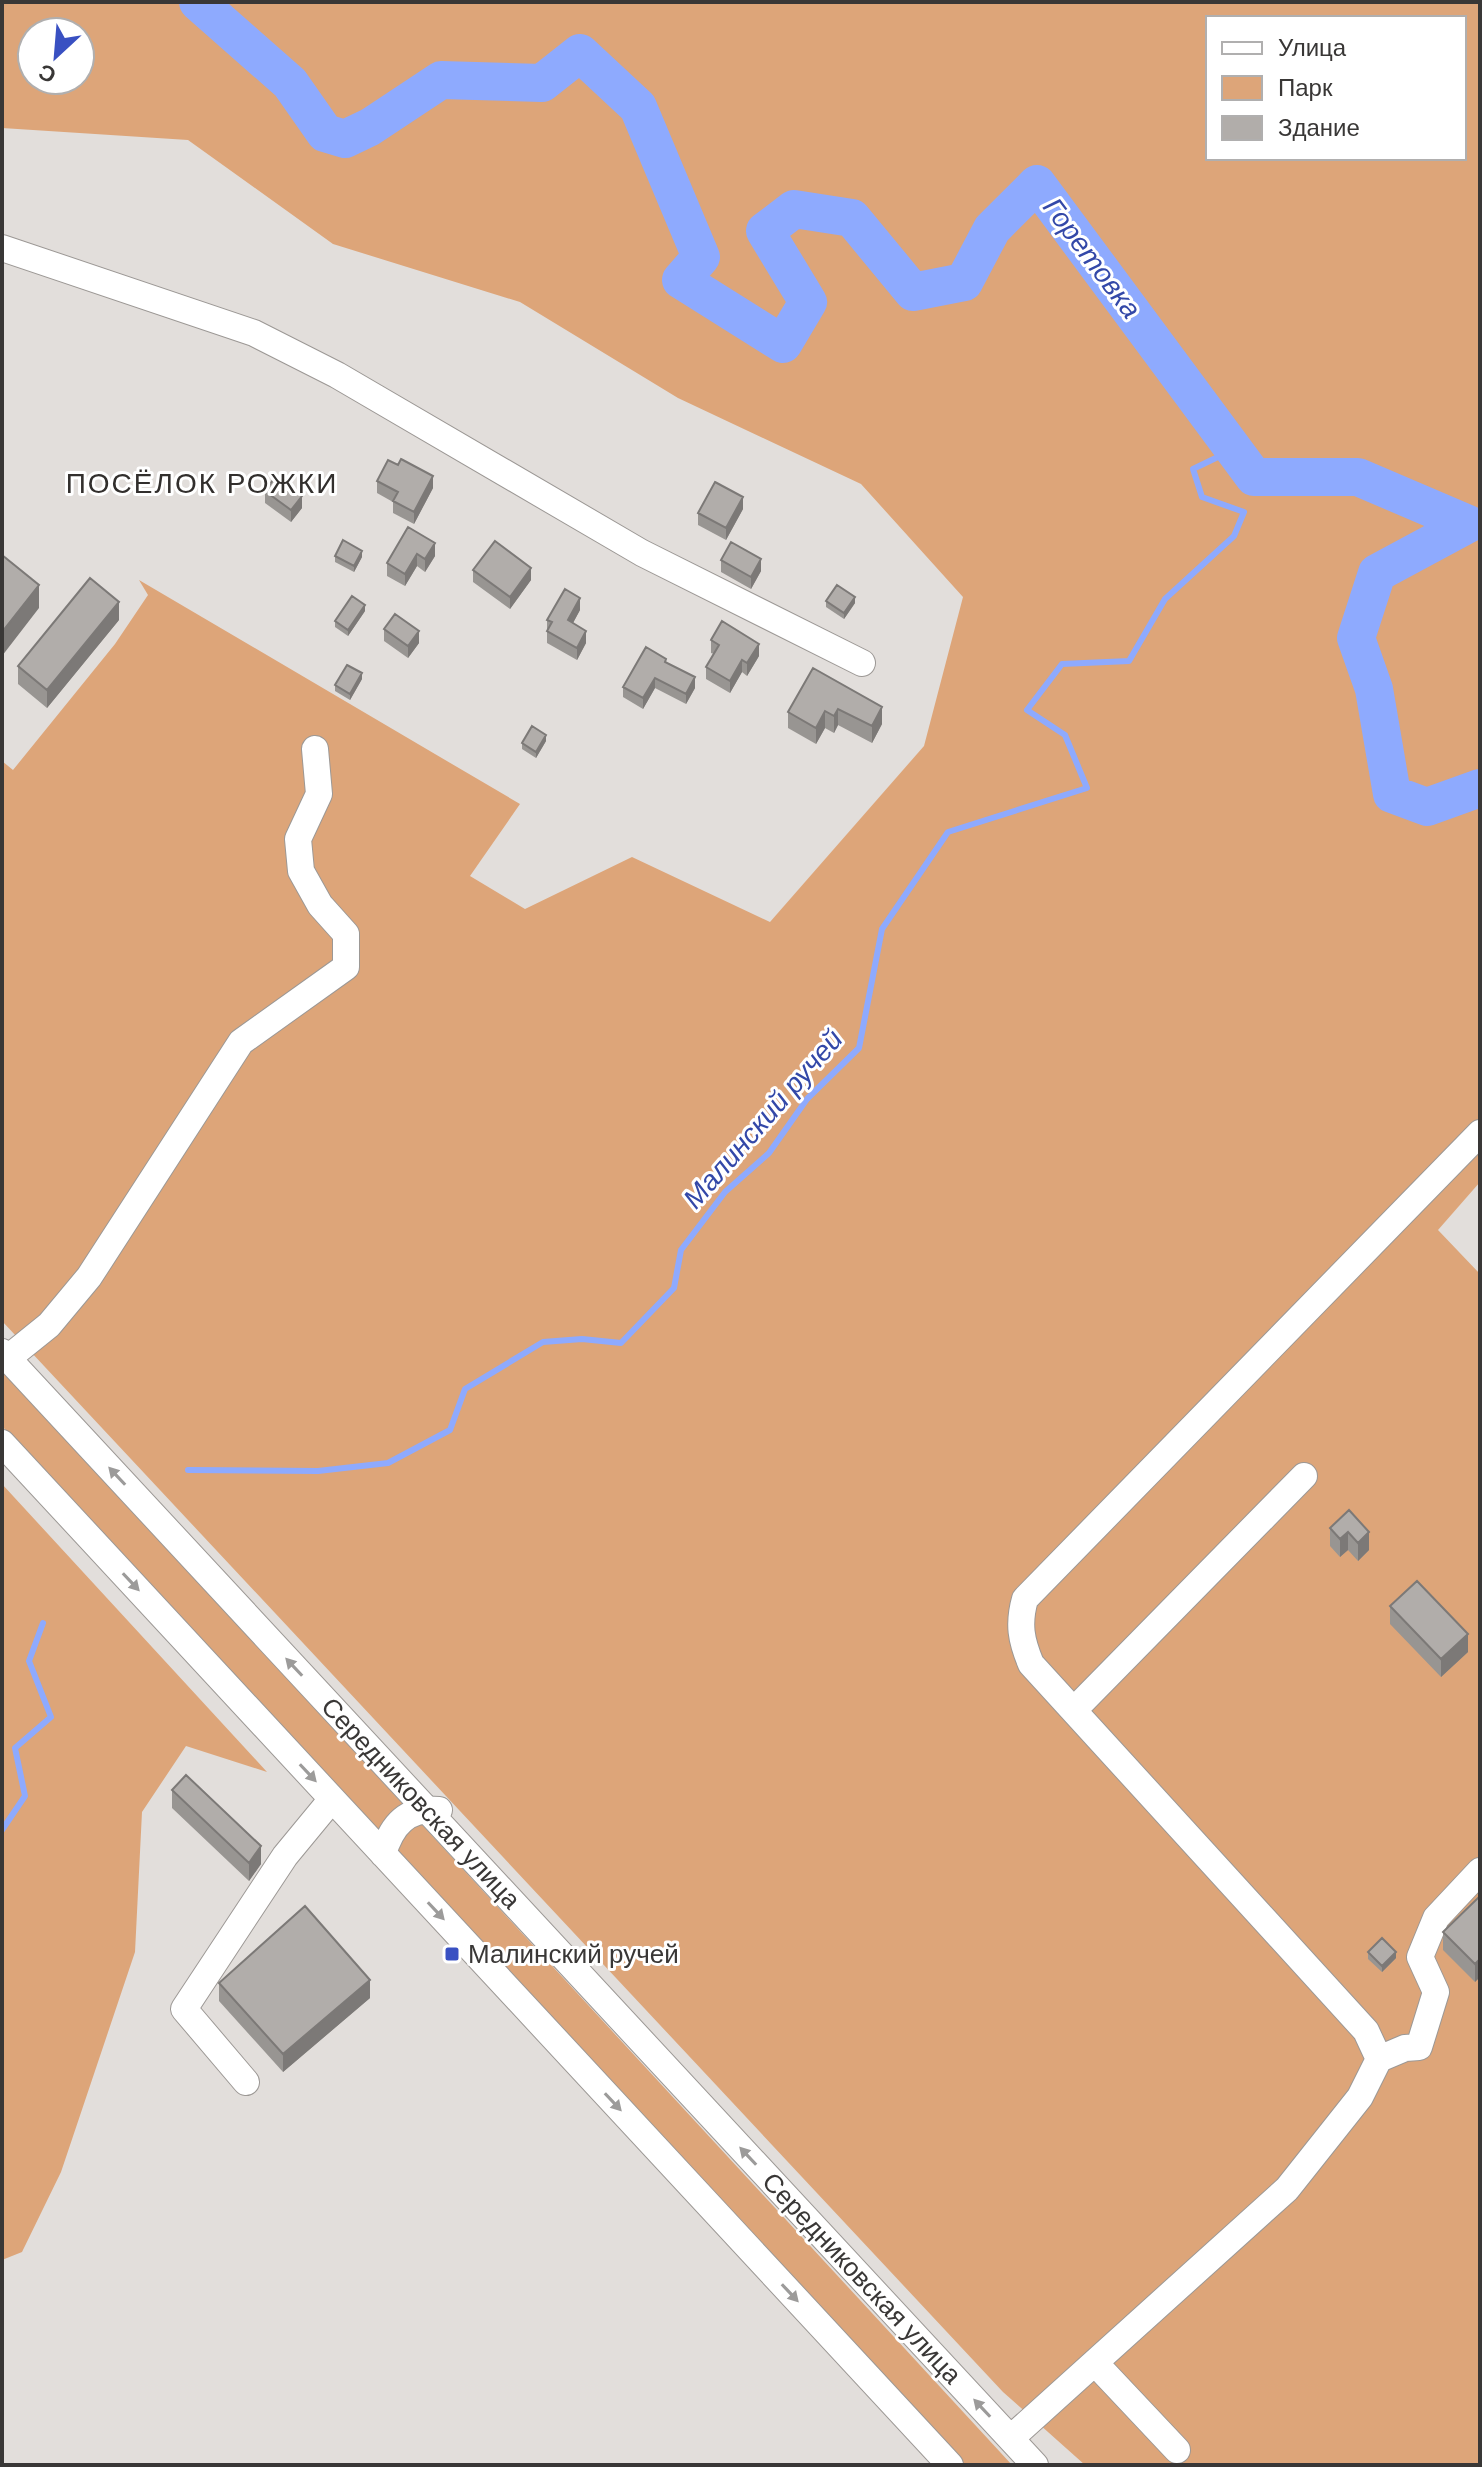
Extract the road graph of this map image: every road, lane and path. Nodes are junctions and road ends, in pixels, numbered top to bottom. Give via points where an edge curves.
1 (2, 248) edge
2 (862, 663) dead end
3 (315, 749) dead end
4 (1480, 1133) edge
5 (5, 1355) edge
6 (2, 1443) edge
7 (1304, 1476) dead end
8 (1074, 1710) junction
9 (332, 1799) junction
10 (426, 1809) junction
11 (383, 1854) junction
12 (1480, 1871) edge
13 (1379, 2059) junction
14 (246, 2082) dead end
15 (1096, 2364) junction
16 (1011, 2438) junction
17 (1177, 2450) dead end
18 (950, 2465) edge
19 (1035, 2465) edge

1 - 2 street via 254,333 337,375 642,553
3 - 5 street via 319,794 298,839 301,871 320,905 346,934 346,967 241,1042 89,1277 49,1325
4 - 8 street via 1025,1599 1021,1640 1031,1664
10 -> 5 street, Середниковская улица
6 -> 9 street
7 - 8 street
8 - 13 street via 1366,2031
9 - 11 street
9 - 14 street via 285,1856 184,2009
10 - 11 street via 394,1826
16 -> 10 street, Середниковская улица
11 -> 18 street
12 - 13 street via 1436,1918 1420,1957 1436,1992 1419,2047
13 - 15 street via 1360,2097 1287,2189
15 - 16 street
15 - 17 street
16 - 19 street, Середниковская улица

